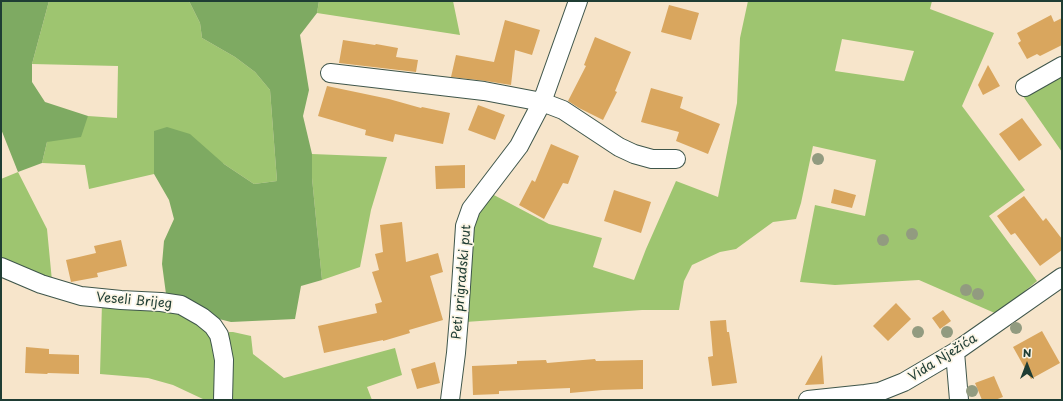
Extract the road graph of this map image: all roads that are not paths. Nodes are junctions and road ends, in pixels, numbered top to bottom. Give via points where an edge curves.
1 (578, 1) edge
2 (1062, 66) edge
3 (330, 73) dead end
4 (1026, 87) dead end
5 (542, 102) junction
6 (676, 159) dead end
7 (1, 266) edge
8 (1062, 277) edge
9 (955, 352) junction
10 (223, 400) edge
11 (450, 400) edge
12 (808, 400) edge
13 (959, 400) edge

1 - 5 street, Peti prigradski put
2 - 4 street
3 - 5 street via 484,91
5 - 6 street via 563,110 634,154 652,159
5 - 11 street, Peti prigradski put via 518,146 471,209 465,226
7 - 10 street, Veseli Brijeg via 41,284 81,296 161,302 181,306 202,317 213,326 222,344
8 - 9 street, Vida Nježića
9 - 12 street, Vida Nježića via 904,382 879,392
9 - 13 street

